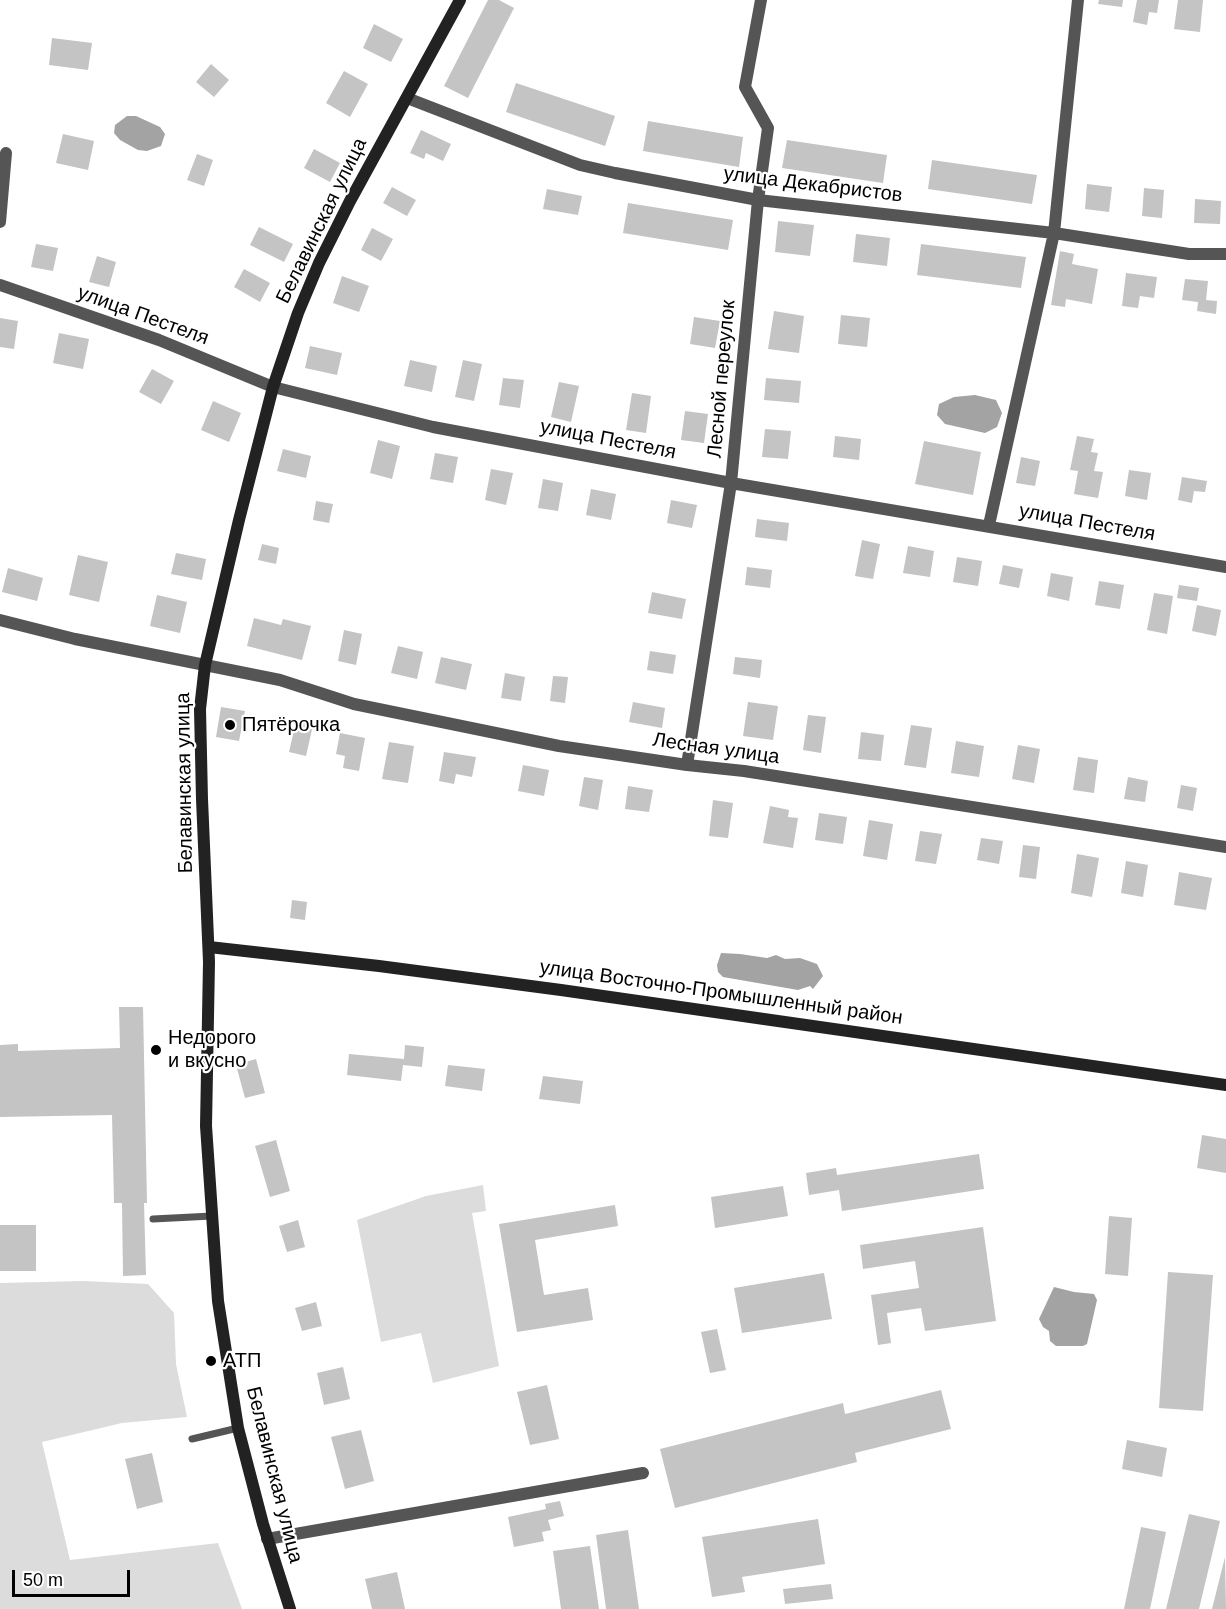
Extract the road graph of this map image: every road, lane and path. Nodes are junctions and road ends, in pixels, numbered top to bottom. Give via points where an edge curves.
1 (460, 0) edge
2 (761, 0) edge
3 (1078, 0) edge
4 (408, 98) junction
5 (6, 153) dead end
6 (758, 200) junction
7 (0, 222) edge
8 (1054, 233) junction
9 (1226, 254) edge
10 (0, 285) edge
11 (273, 387) junction
12 (731, 483) junction
13 (989, 525) junction
14 (1226, 567) edge
15 (0, 620) edge
16 (205, 665) junction
17 (687, 765) junction
18 (1226, 847) edge
19 (209, 947) junction
20 (1226, 1084) edge
21 (212, 1216) junction
22 (153, 1219) dead end
23 (238, 1428) junction
24 (192, 1439) dead end
25 (643, 1473) dead end
26 (267, 1539) junction
27 (290, 1609) edge

1 - 4 main road, Белавинская улица
2 - 6 street, Лесной переулок via 745,87 768,128
3 - 8 street
4 - 6 street, улица Декабристов via 580,165
4 - 11 main road, Белавинская улица via 319,263
5 - 7 street
6 - 8 street, улица Декабристов
6 - 12 street, Лесной переулок
8 - 9 street, улица Декабристов via 1189,254
8 - 13 street
10 - 11 street, улица Пестеля via 159,340
11 - 12 street, улица Пестеля via 433,427
11 - 16 main road, Белавинская улица
12 - 13 street, улица Пестеля
12 - 17 street, Лесной переулок
13 - 14 street, улица Пестеля
15 - 16 street, Лесная улица
16 - 17 street, Лесная улица via 280,680 354,704 559,746
16 - 19 main road, Белавинская улица via 200,732
17 - 18 street, Лесная улица
19 - 20 main road, улица Восточно-Промышленный район via 561,990
19 - 21 main road, Белавинская улица via 206,1126
21 - 22 lane
21 - 23 main road, Белавинская улица via 218,1301
23 - 24 lane
23 - 26 main road, Белавинская улица
25 - 26 street
26 - 27 main road, Белавинская улица

